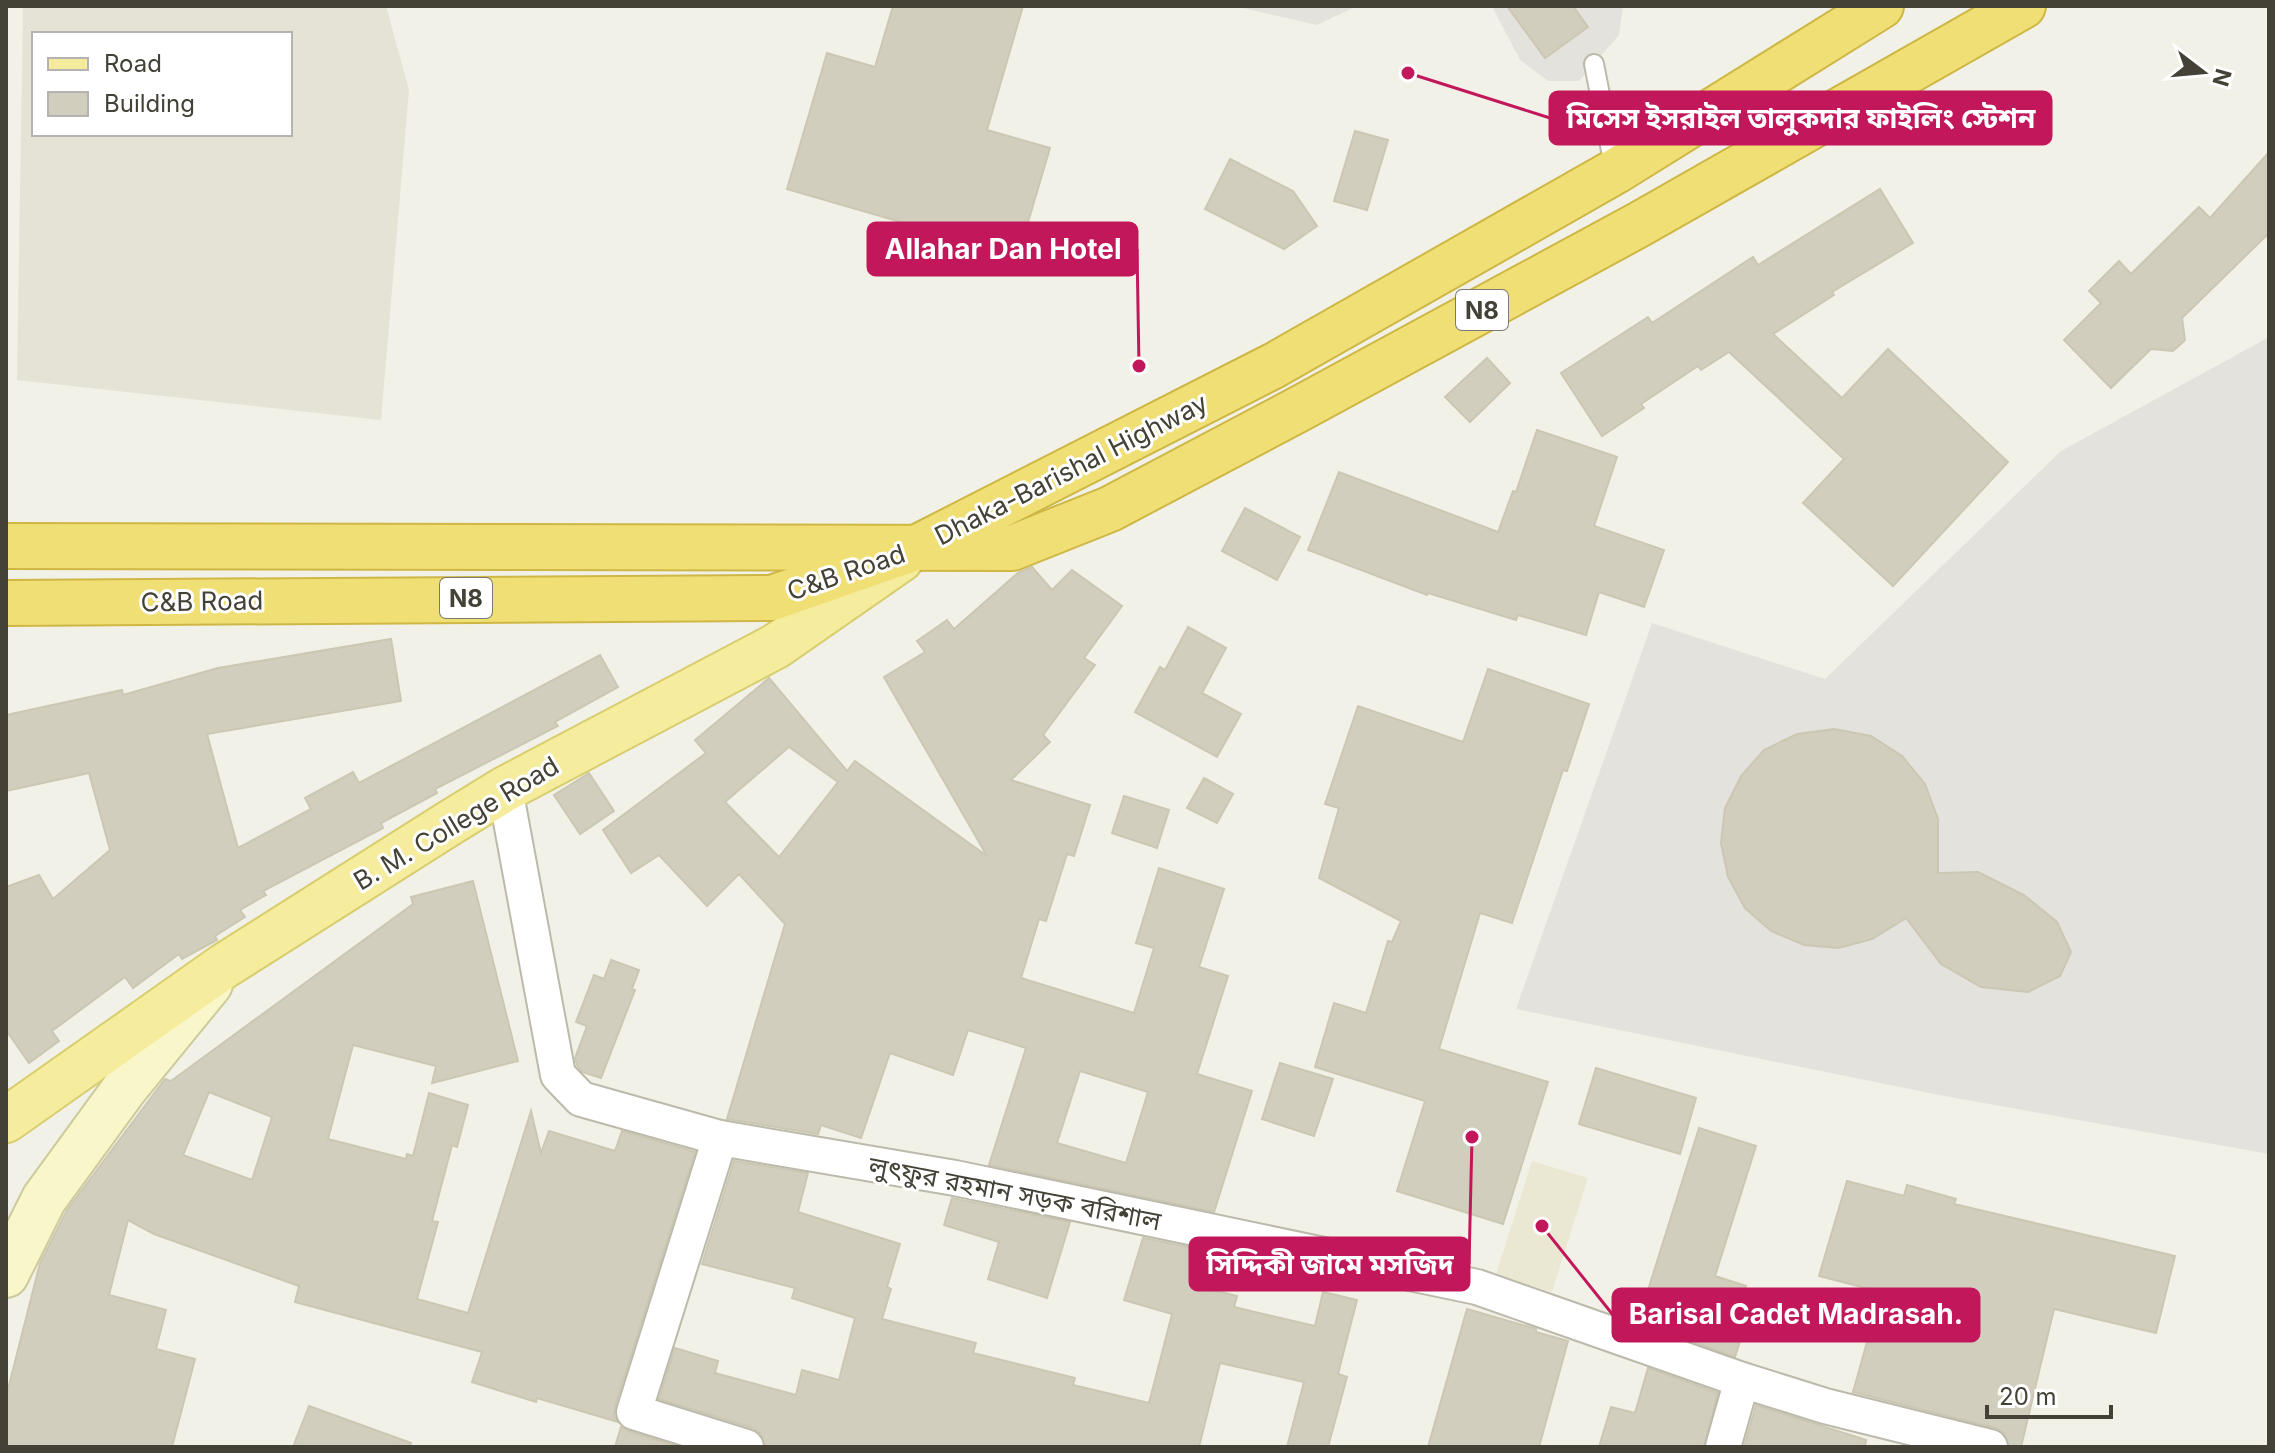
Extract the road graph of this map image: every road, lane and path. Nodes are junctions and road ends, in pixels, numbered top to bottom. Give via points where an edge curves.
1 (1881, 6) edge
2 (2023, 6) edge
3 (1594, 64) dead end
4 (1616, 171) junction
5 (6, 546) edge
6 (918, 547) junction
7 (6, 603) edge
8 (505, 789) junction
9 (224, 966) junction
10 (6, 1120) edge
11 (720, 1138) junction
12 (6, 1275) edge
13 (1742, 1380) junction
14 (746, 1447) edge
15 (1723, 1447) edge
16 (1990, 1447) edge

1 - 4 highway, Dhaka-Barishal Highway / N8
2 - 6 highway, Dhaka-Barishal Highway / N8 via 1626,231 1110,509 1012,548
3 - 4 lane
4 - 6 highway, Dhaka-Barishal Highway / N8 via 1275,365
5 - 6 highway, C&B Road / N8
6 - 7 highway, C&B Road / N8 via 772,598
6 - 8 main road, B. M. College Road via 776,646
8 - 9 main road, B. M. College Road
8 - 11 street, লুৎফুর রহমান সড়ক বরিশাল via 558,1075 581,1099
9 - 10 main road, B. M. College Road
9 - 12 street via 44,1199
11 - 13 street, লুৎফুর রহমান সড়ক বরিশাল via 955,1178 1477,1287
11 - 14 street via 634,1412
13 - 15 street
13 - 16 street, লুৎফুর রহমান সড়ক বরিশাল

